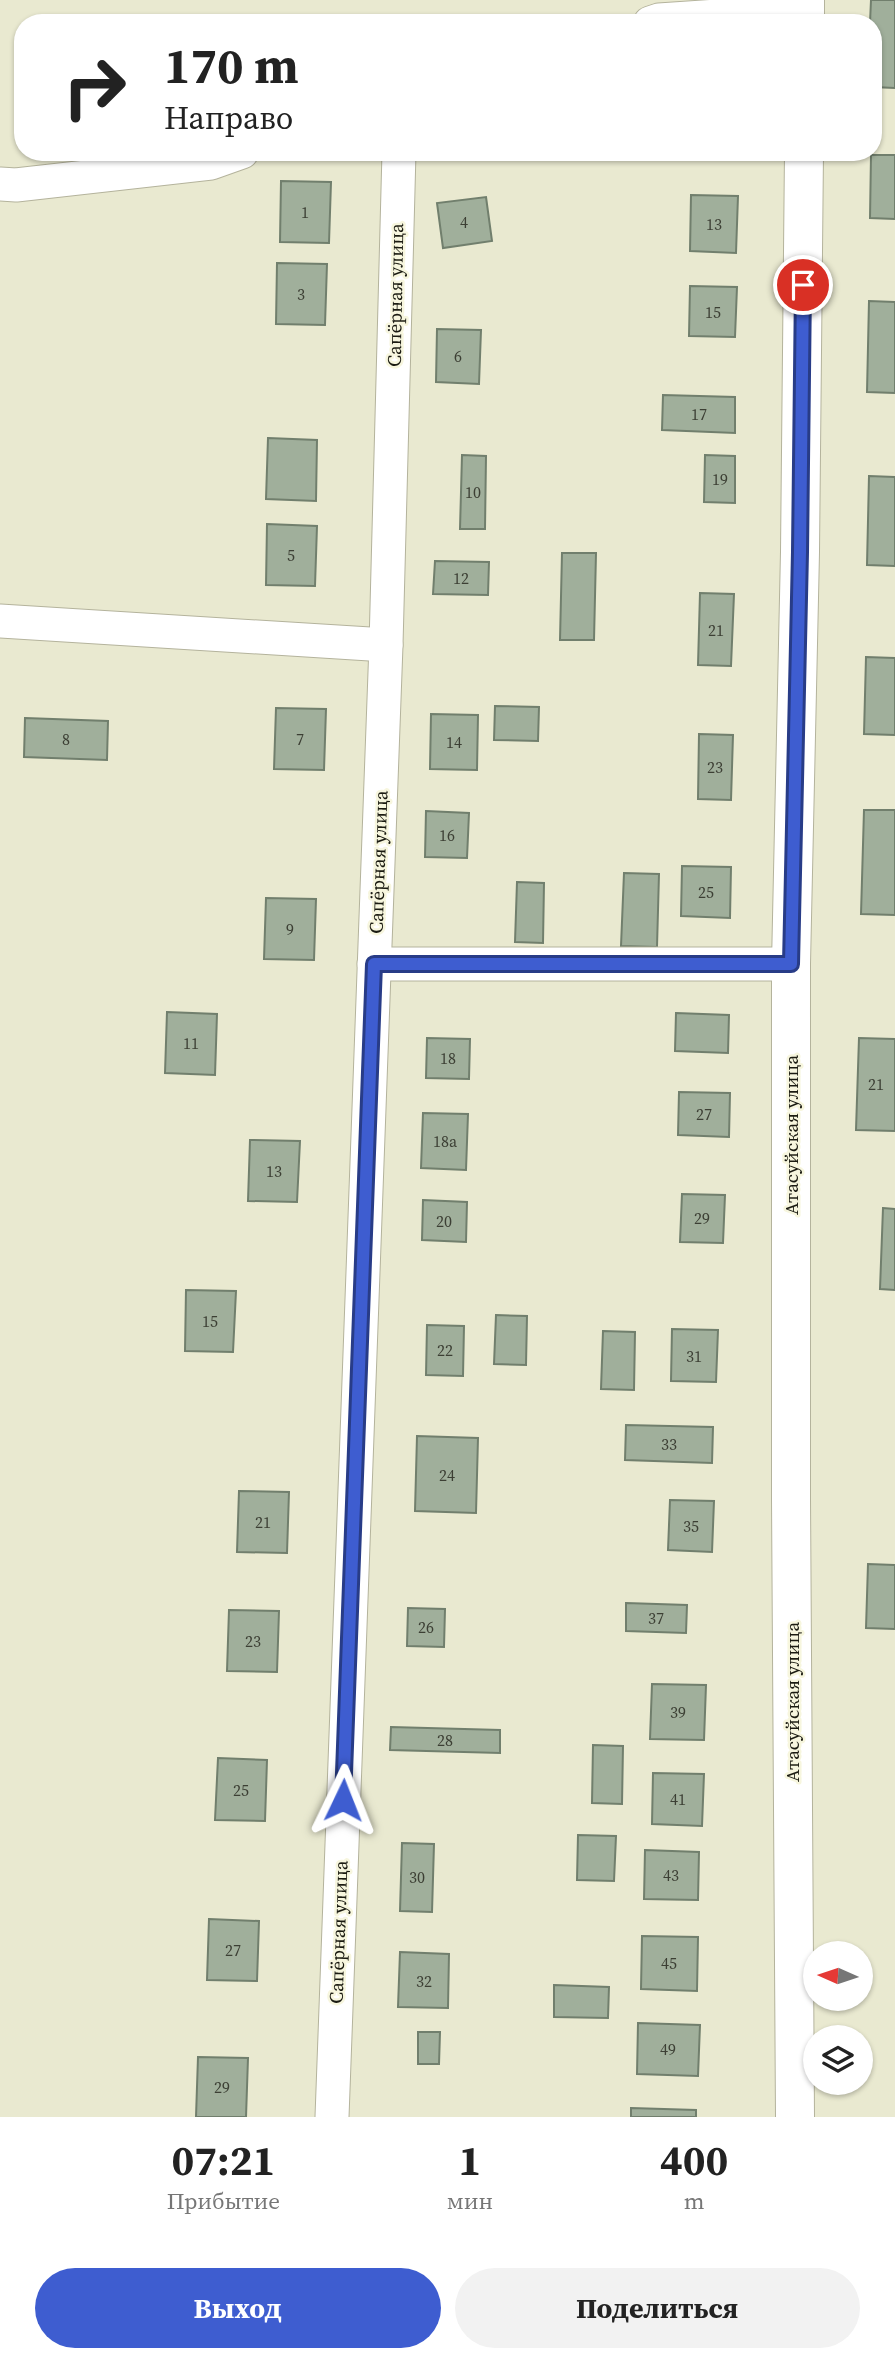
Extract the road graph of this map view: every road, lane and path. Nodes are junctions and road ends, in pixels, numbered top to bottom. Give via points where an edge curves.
1 (805, 11) edge
2 (756, 14) edge
3 (217, 161) edge
4 (399, 161) edge
5 (804, 161) edge
6 (0, 184) edge
7 (0, 621) edge
8 (386, 645) junction
9 (374, 964) junction
10 (791, 964) junction
11 (332, 2117) edge
12 (795, 2117) edge

1 - 2 street
3 - 6 street
4 - 8 street, Сапёрная улица
5 - 10 street, Атасуйская улица
7 - 8 street
8 - 9 street, Сапёрная улица
9 - 10 street
9 - 11 street, Сапёрная улица
10 - 12 street, Атасуйская улица

